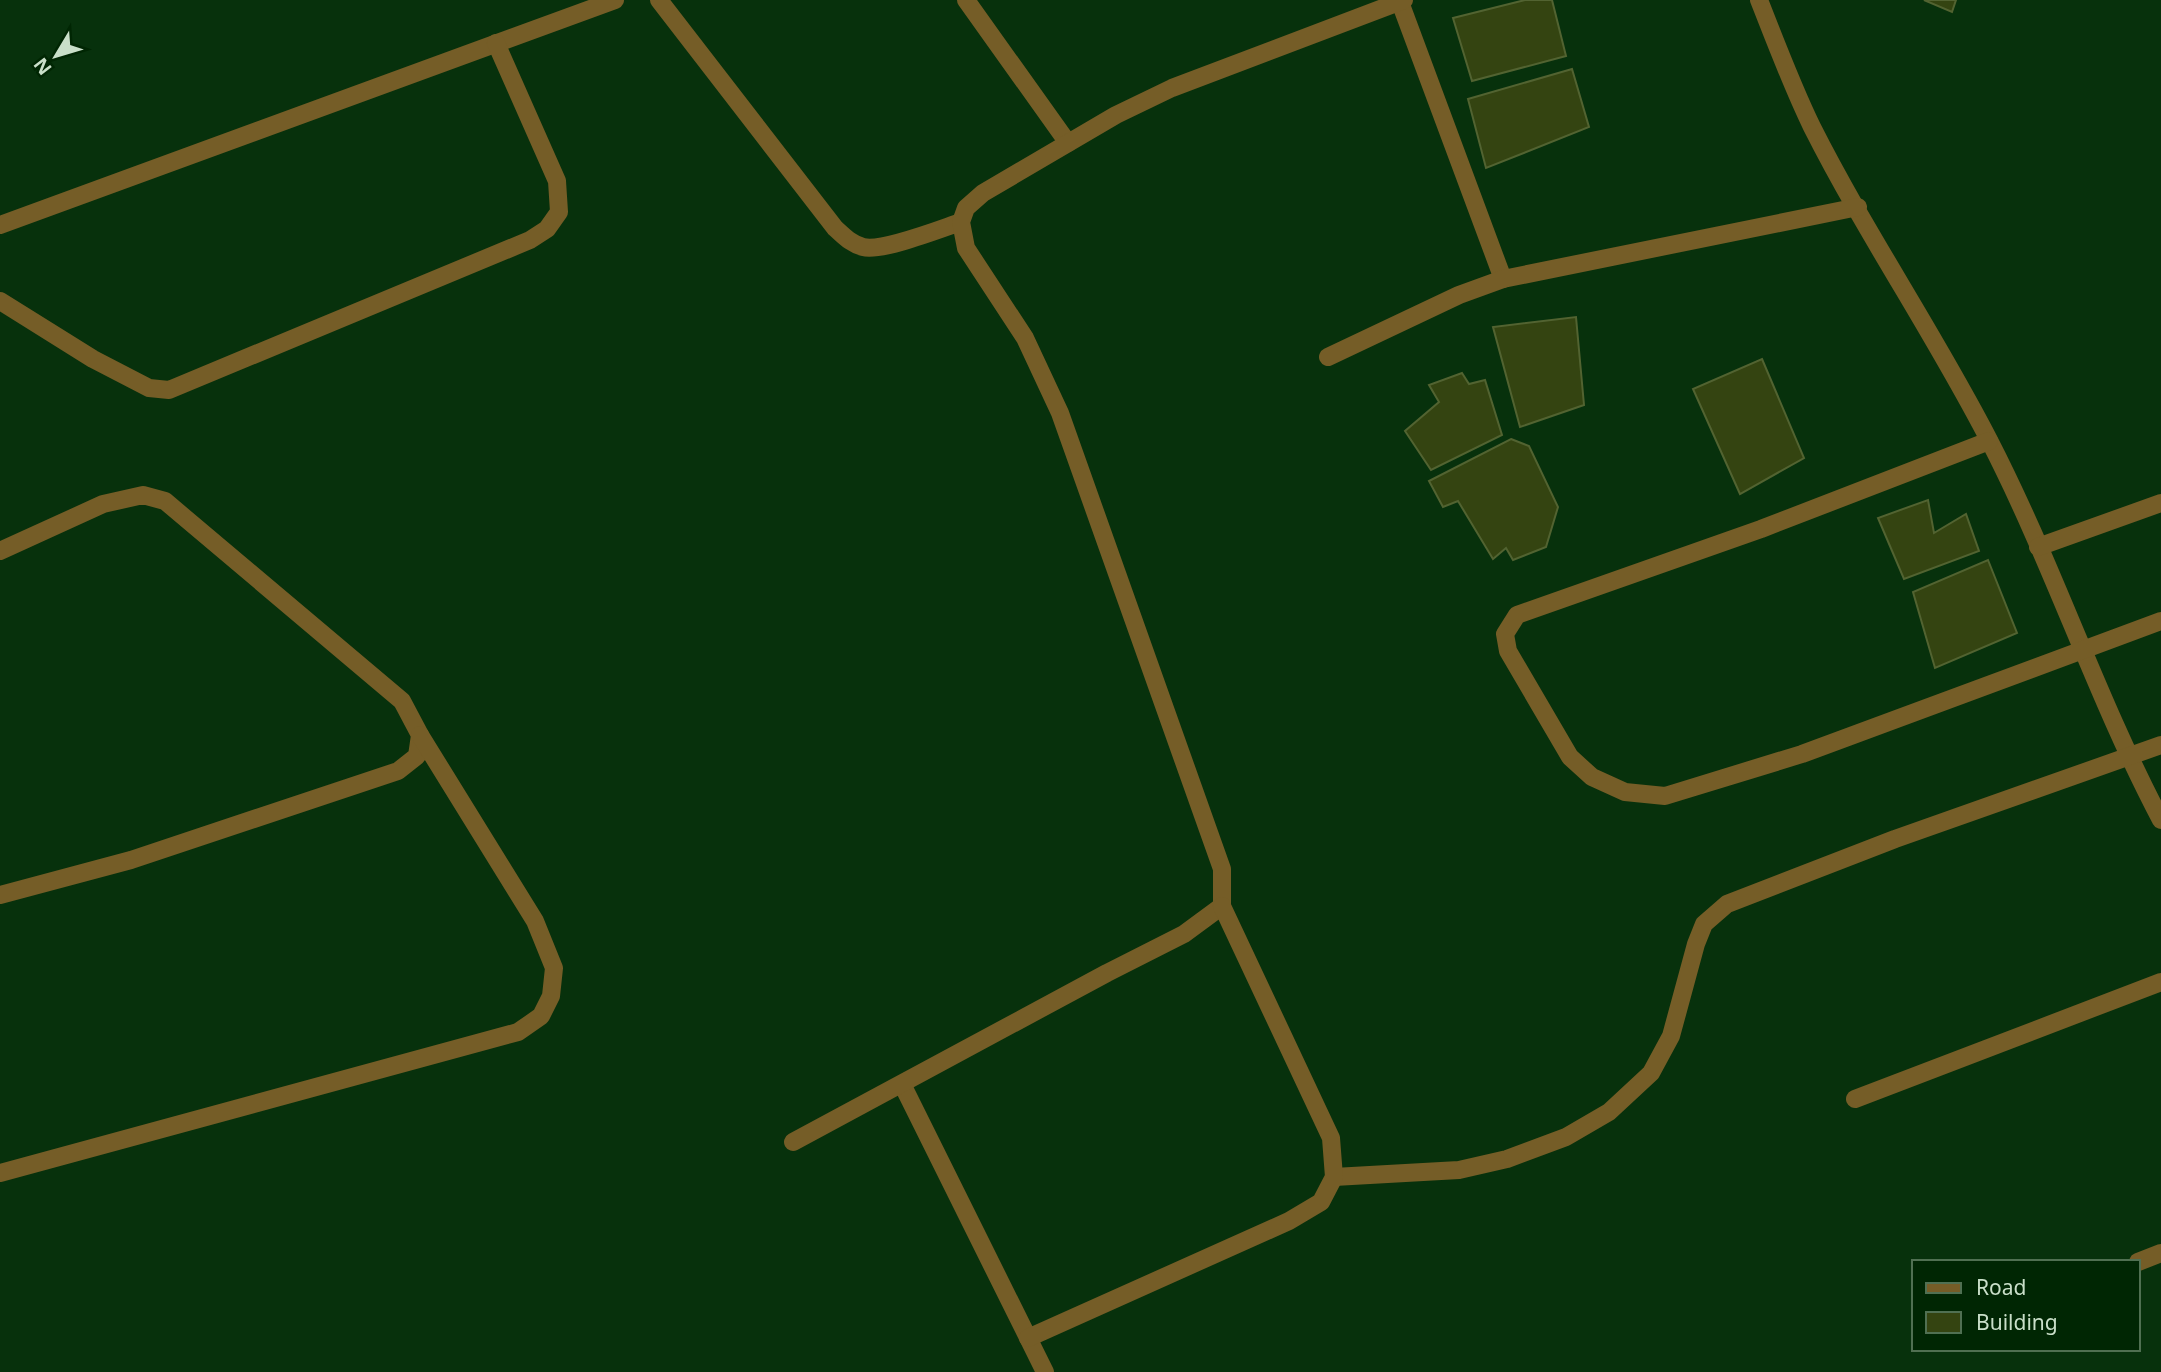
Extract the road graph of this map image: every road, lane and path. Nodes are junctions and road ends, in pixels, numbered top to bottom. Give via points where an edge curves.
1 (615, 0) edge
2 (659, 0) edge
3 (966, 0) edge
4 (1759, 0) edge
5 (1402, 1) edge
6 (496, 43) junction
7 (1069, 143) junction
8 (1858, 207) junction
9 (961, 222) junction
10 (0, 225) edge
11 (1503, 279) junction
12 (0, 302) edge
13 (1328, 357) dead end
14 (1989, 441) junction
15 (2161, 503) edge
16 (2038, 547) junction
17 (0, 551) edge
18 (2161, 621) edge
19 (2084, 648) junction
20 (419, 735) junction
21 (2161, 745) edge
22 (2128, 757) junction
23 (2161, 820) edge
24 (0, 895) edge
25 (1222, 906) junction
26 (2161, 982) edge
27 (902, 1084) junction
28 (1855, 1099) dead end
29 (793, 1142) dead end
30 (0, 1173) edge
31 (1334, 1177) junction
32 (2161, 1253) edge
33 (2140, 1261) edge
34 (1028, 1338) junction
35 (1045, 1372) edge

1 - 6 street
2 - 9 street via 835,228 851,242 866,248 884,246
3 - 7 street
4 - 8 street via 1808,117
5 - 7 street via 1172,88
5 - 11 street
6 - 10 street
6 - 12 street via 557,181 559,212 547,229 530,240 169,390 149,388 93,359
7 - 9 street via 983,192 966,208
8 - 11 street
8 - 14 street
9 - 25 street via 966,248 1025,338 1060,413 1222,869
11 - 13 street
14 - 16 street
14 - 19 street via 1762,529 1517,615 1505,634 1508,651 1570,757 1592,777 1625,792 1665,796 1802,754
15 - 16 street
16 - 19 street
17 - 20 street via 103,504 144,495 165,501 402,701
18 - 19 street
19 - 22 street
20 - 24 street via 417,756 398,771 131,860
20 - 30 street via 536,921 554,968 551,996 541,1016 518,1032
21 - 22 street
22 - 23 street
22 - 31 street via 1727,904 1704,924 1671,1037 1651,1073 1609,1112 1566,1137 1460,1170
25 - 27 street via 1184,934
25 - 31 street via 1331,1138
26 - 28 street
27 - 29 street
27 - 34 street
31 - 34 street via 1321,1202 1289,1221
32 - 33 street
34 - 35 street

